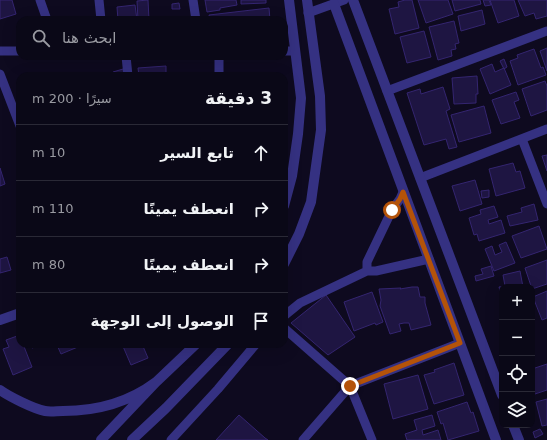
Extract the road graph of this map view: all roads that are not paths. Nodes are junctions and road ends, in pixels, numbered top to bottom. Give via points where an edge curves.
1 (40, 0) edge
2 (99, 0) edge
3 (193, 0) edge
4 (289, 0) edge
5 (307, 0) edge
6 (344, 0) edge
7 (353, 0) edge
8 (334, 4) junction
9 (308, 13) junction
10 (46, 16) edge
11 (101, 16) edge
12 (195, 16) edge
13 (547, 32) edge
14 (0, 51) edge
15 (16, 51) edge
16 (288, 51) edge
17 (295, 51) junction
18 (126, 60) edge
19 (219, 60) edge
20 (128, 72) edge
21 (219, 72) edge
22 (0, 74) edge
23 (387, 91) junction
24 (16, 116) edge
25 (547, 129) edge
26 (522, 139) junction
27 (420, 178) junction
28 (288, 191) edge
29 (403, 192) junction
30 (547, 204) edge
31 (288, 256) edge
32 (428, 259) junction
33 (367, 270) junction
34 (288, 313) edge
35 (16, 314) edge
36 (0, 320) edge
37 (288, 332) edge
38 (460, 343) junction
39 (192, 348) edge
40 (224, 348) edge
41 (253, 348) edge
42 (156, 382) junction
43 (350, 386) junction
44 (0, 390) edge
45 (501, 392) edge
46 (514, 428) edge
47 (101, 440) edge
48 (132, 440) edge
49 (171, 440) edge
50 (302, 440) edge
51 (372, 440) edge
52 (496, 440) edge
53 (519, 440) edge

1 - 10 street
2 - 11 street
3 - 12 street
4 - 17 street
5 - 9 street
6 - 8 street
7 - 23 street
8 - 9 street
8 - 29 street
9 - 31 street via 320,96 321,130 311,202
13 - 23 street
14 - 15 street
16 - 17 street
17 - 28 street via 301,98 298,134
18 - 20 street
19 - 21 street
22 - 24 street
23 - 27 street
25 - 26 street
26 - 27 street
26 - 30 street
27 - 45 street
29 - 32 street
29 - 33 street via 367,262
32 - 33 street via 376,271
32 - 38 street
33 - 34 street via 300,304
35 - 36 street
37 - 43 street
38 - 43 street
38 - 52 street
39 - 42 street
40 - 48 street
41 - 49 street
42 - 44 street via 148,389 117,404 84,411 45,411
42 - 47 street
43 - 50 street
43 - 51 street
46 - 53 street

